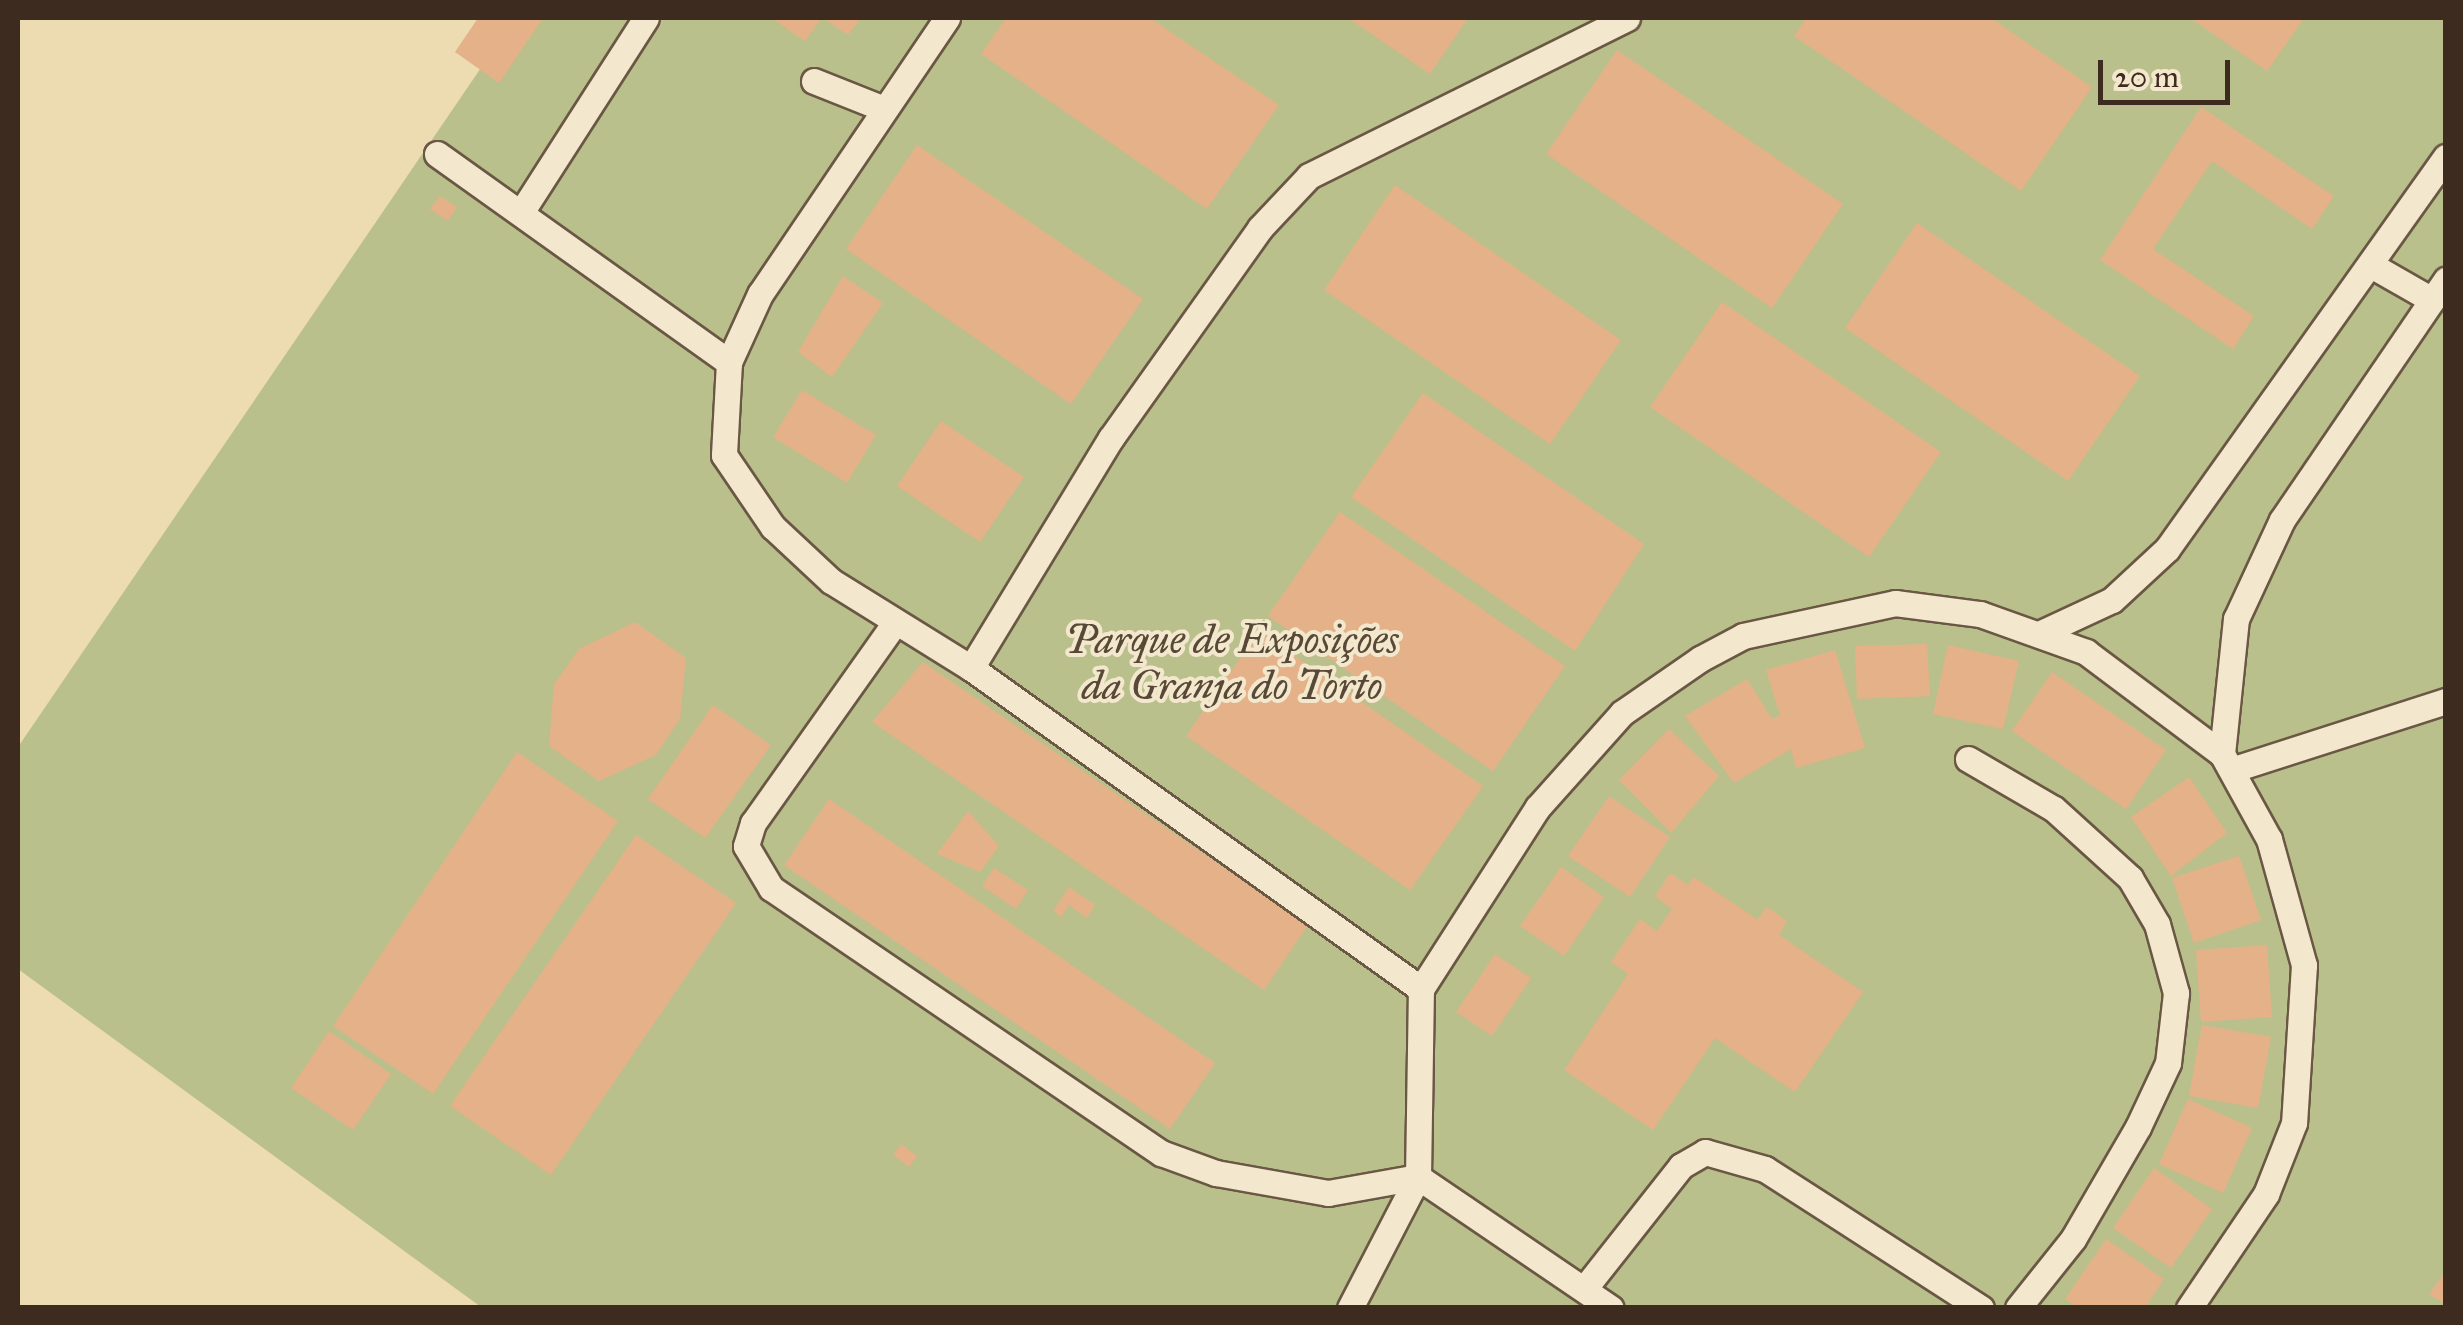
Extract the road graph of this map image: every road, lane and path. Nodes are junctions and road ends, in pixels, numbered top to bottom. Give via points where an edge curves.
1 (646, 18) edge
2 (947, 18) edge
3 (1627, 18) edge
4 (814, 81) dead end
5 (882, 108) junction
6 (437, 154) dead end
7 (2446, 156) edge
8 (522, 211) junction
9 (2371, 265) junction
10 (2439, 290) edge
11 (729, 362) junction
12 (894, 624) junction
13 (2043, 632) junction
14 (971, 668) junction
15 (2446, 701) edge
16 (1968, 759) dead end
17 (2228, 762) junction
18 (1421, 989) junction
19 (1418, 1177) junction
20 (1584, 1290) junction
21 (1350, 1308) edge
22 (1611, 1308) edge
23 (1981, 1308) edge
24 (2018, 1308) edge
25 (2189, 1308) edge

1 - 8 lane
2 - 5 lane
3 - 14 lane via 1309,176 1260,228 1111,438
4 - 5 lane
5 - 11 lane via 760,294
6 - 8 lane
7 - 9 lane
8 - 11 lane
9 - 10 lane
9 - 13 lane via 2167,548 2112,600
10 - 17 lane via 2282,520 2236,619
11 - 12 lane via 724,456 746,494 806,558
12 - 14 lane
12 - 19 lane via 752,823 746,846 771,888 1161,1153 1216,1174 1328,1194
13 - 17 lane via 2086,652
13 - 18 lane via 1896,603 1743,636 1700,659 1622,713 1538,807
14 - 18 lane
15 - 17 lane
16 - 24 lane via 2054,808 2130,878 2157,924 2176,994 2168,1063 2138,1127 2073,1239
17 - 25 lane via 2296,908 2305,1040 2294,1123 2266,1194
18 - 19 lane
19 - 20 lane
19 - 21 lane
20 - 22 lane
20 - 23 lane via 1681,1166 1718,1152 1765,1169

